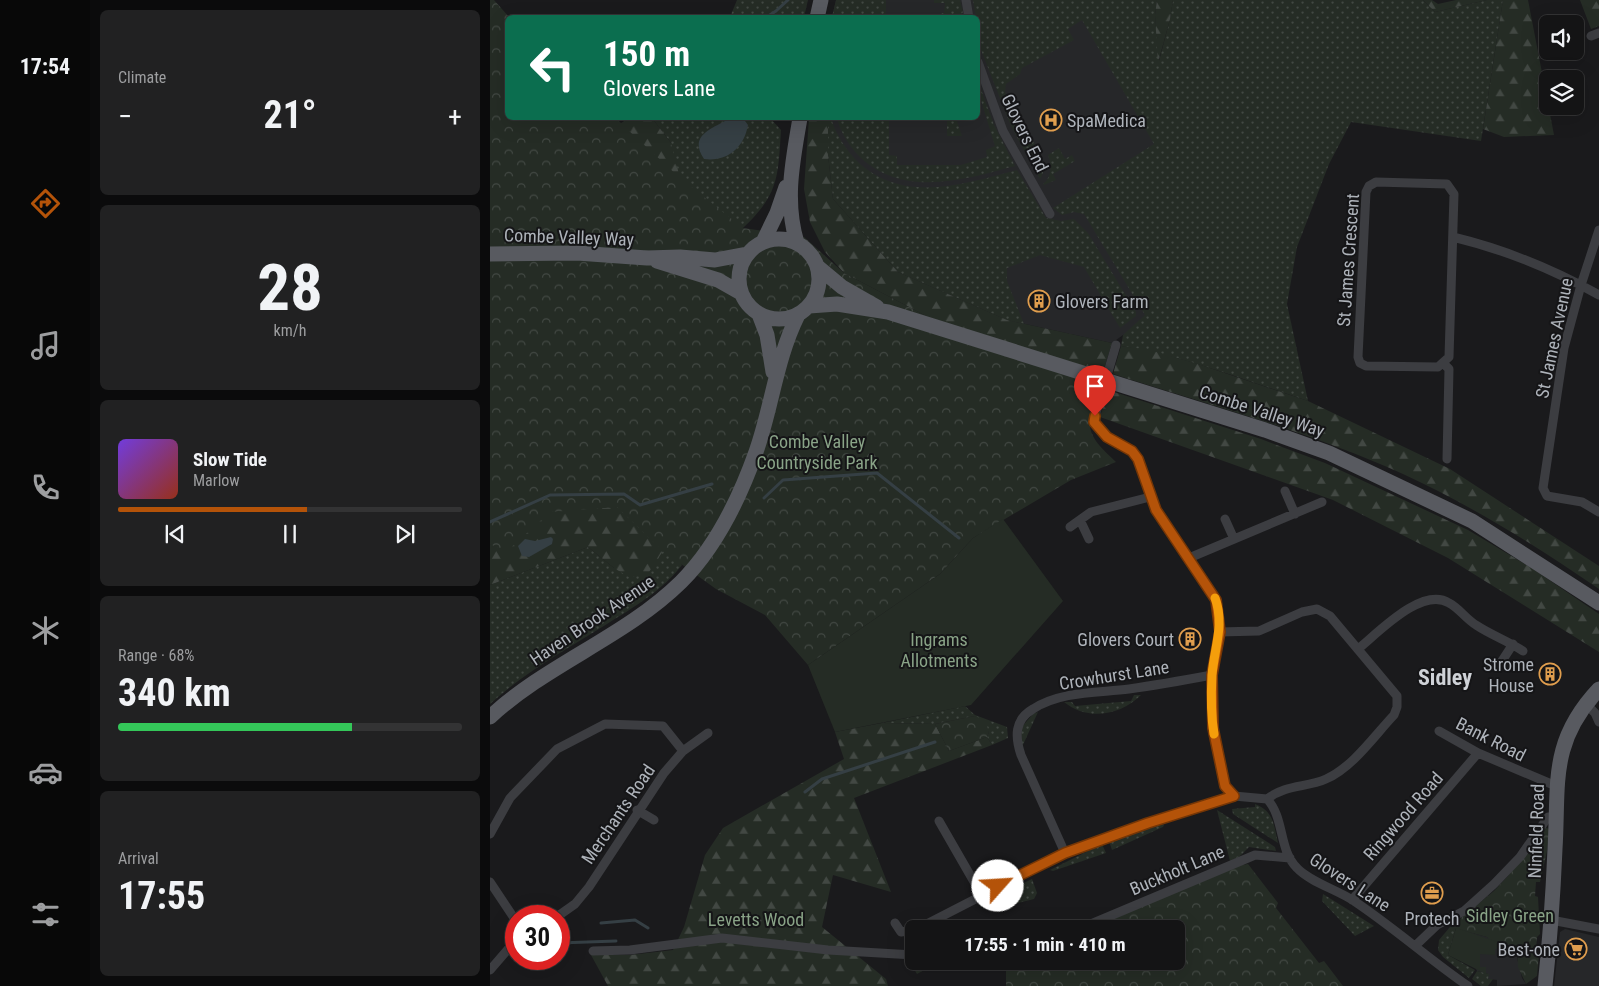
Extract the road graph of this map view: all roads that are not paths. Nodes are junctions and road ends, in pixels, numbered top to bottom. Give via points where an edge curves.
1 (821, 0) edge
2 (966, 0) edge
3 (818, 15) edge
4 (968, 15) edge
5 (980, 68) edge
6 (800, 120) edge
7 (790, 174) junction
8 (1050, 214) dead end
9 (1599, 230) edge
10 (1453, 237) junction
11 (763, 242) junction
12 (797, 243) junction
13 (490, 254) edge
14 (747, 254) junction
15 (647, 258) junction
16 (818, 268) junction
17 (1580, 285) junction
18 (742, 294) junction
19 (1599, 295) edge
20 (803, 310) junction
21 (888, 312) junction
22 (759, 314) junction
23 (1116, 345) dead end
24 (1444, 364) junction
25 (774, 381) junction
26 (1448, 447) junction
27 (1458, 448) dead end
28 (1447, 459) dead end
29 (1285, 491) dead end
30 (1150, 497) junction
31 (1322, 502) dead end
32 (1599, 512) edge
33 (1295, 514) junction
34 (1225, 519) dead end
35 (1080, 520) junction
36 (1070, 527) dead end
37 (1089, 539) dead end
38 (1234, 539) junction
39 (1189, 558) junction
40 (1599, 603) edge
41 (1220, 632) junction
42 (1513, 644) junction
43 (1358, 649) junction
44 (1523, 651) dead end
45 (1500, 664) dead end
46 (1212, 675) junction
47 (1599, 689) edge
48 (1586, 704) junction
49 (490, 717) edge
50 (1599, 722) edge
51 (1439, 731) dead end
52 (708, 733) dead end
53 (683, 751) junction
54 (1478, 753) junction
55 (1556, 786) junction
56 (1234, 796) junction
57 (1267, 799) junction
58 (638, 810) junction
59 (1556, 817) junction
60 (654, 820) dead end
61 (939, 821) dead end
62 (490, 834) edge
63 (1065, 853) junction
64 (1290, 858) junction
65 (490, 882) edge
66 (981, 894) junction
67 (1352, 900) junction
68 (505, 905) edge
69 (570, 908) edge
70 (933, 920) edge
71 (1100, 920) edge
72 (1551, 920) junction
73 (895, 922) dead end
74 (1599, 929) edge
75 (905, 931) edge
76 (1416, 946) junction
77 (593, 951) dead end
78 (505, 953) edge
79 (905, 954) edge
80 (490, 970) edge
81 (1462, 985) edge
82 (1546, 986) edge

1 - 3 main road
2 - 4 street
5 - 8 street, Glovers End via 1003,131
6 - 7 main road
7 - 11 main road via 777,214
7 - 12 main road via 790,215
9 - 17 street, St James Avenue
10 - 17 street via 1492,247
10 - 24 street, St James Crescent via 1449,357
10 - 24 street, St James Crescent via 1454,194 1447,184 1376,182 1369,186 1366,192 1360,363 1366,366 1438,367
11 - 12 main road via 784,239
11 - 14 main road
12 - 16 main road via 810,253
13 - 15 main road, Combe Valley Way via 576,253
14 - 15 main road, Combe Valley Way via 715,260 680,256
14 - 18 main road via 739,273
15 - 18 main road, Combe Valley Way via 713,278
16 - 20 main road via 818,288
16 - 21 main road, Combe Valley Way via 842,287
17 - 19 street
17 - 32 street, St James Avenue via 1564,348 1542,488 1547,496 1582,502
18 - 22 main road via 748,305
20 - 21 main road, Combe Valley Way via 838,304
20 - 22 main road via 778,320
20 - 25 main road, Haven Brook Avenue via 788,335
21 - 40 main road, Combe Valley Way via 1329,453 1472,521
22 - 25 main road, Haven Brook Avenue
23 - 30 street, bridge via 1094,422 1107,437 1132,451 1138,459
24 - 26 street via 1449,369
25 - 49 main road, Haven Brook Avenue via 756,452 736,499 711,543 681,582 647,610 540,677
26 - 27 street
26 - 28 street
29 - 33 street
30 - 35 street via 1091,512
30 - 39 street
31 - 33 street
33 - 38 street
34 - 38 street
35 - 36 street
35 - 37 street
38 - 39 street
39 - 41 street via 1216,600
41 - 43 street via 1259,630 1317,609 1330,616
41 - 46 street
42 - 43 street via 1474,624 1449,602 1440,599 1422,601
42 - 44 street
42 - 45 street
43 - 57 street via 1397,696 1394,715 1345,766 1332,775 1324,780 1288,787
46 - 56 street via 1213,728 1225,786
46 - 63 street, Crowhurst Lane via 1066,696 1032,709 1021,721 1016,728 1016,742
47 - 48 main road, Ninfield Road
48 - 50 street
48 - 55 main road, Ninfield Road via 1566,737
51 - 54 street, Bank Road
52 - 53 street, Merchants Road
53 - 58 street, Merchants Road
53 - 62 street via 663,726 605,724 557,749 510,798
54 - 55 street, Bank Road
54 - 67 street, Ringwood Road
55 - 59 main road, Ninfield Road
56 - 57 street
56 - 63 street
57 - 64 street, Glovers Lane via 1278,814
58 - 60 street
58 - 69 street, Merchants Road via 589,886
59 - 72 main road, Ninfield Road
59 - 76 street via 1548,817 1520,857 1464,912 1437,925
61 - 66 street
63 - 66 street
64 - 67 street, Glovers Lane via 1298,870
64 - 71 street, Buckholt Lane via 1255,855
65 - 68 street
66 - 70 street
67 - 76 street, Glovers Lane
72 - 74 street
72 - 82 main road, Ninfield Road
73 - 75 street via 901,932
76 - 81 street, Glovers Lane
77 - 79 street via 630,950 722,938
78 - 80 street

